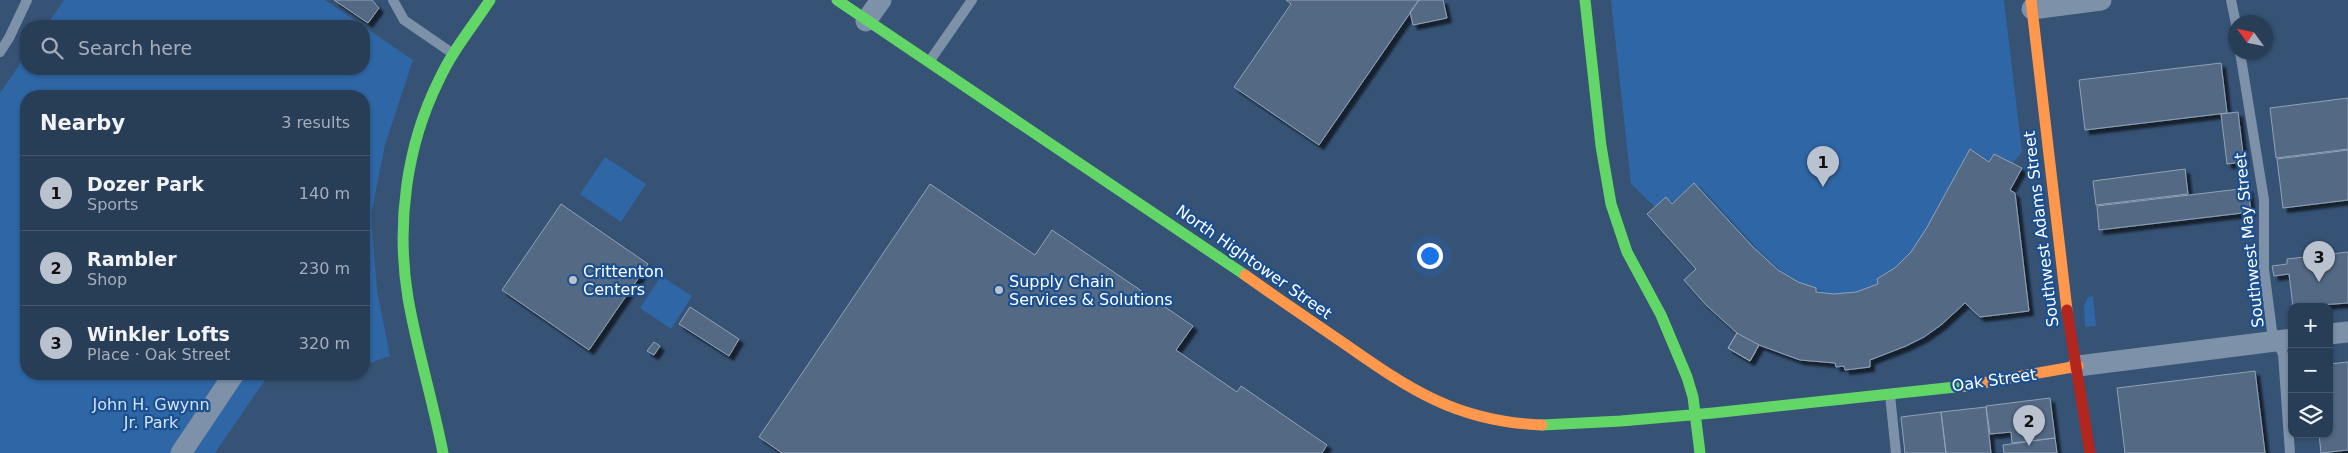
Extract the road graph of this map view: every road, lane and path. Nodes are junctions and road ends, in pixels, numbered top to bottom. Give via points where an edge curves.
1 (27, 0) edge
2 (394, 0) edge
3 (490, 0) edge
4 (836, 0) edge
5 (881, 0) edge
6 (972, 0) edge
7 (1585, 0) edge
8 (2101, 0) edge
9 (2232, 0) edge
10 (2031, 5) edge
11 (2234, 15) edge
12 (866, 21) junction
13 (0, 52) edge
14 (452, 54) junction
15 (2241, 60) edge
16 (928, 63) junction
17 (2348, 332) edge
18 (2333, 334) edge
19 (2284, 340) edge
20 (2078, 366) junction
21 (230, 380) edge
22 (1890, 394) junction
23 (1696, 416) junction
24 (181, 453) edge
25 (443, 453) edge
26 (1700, 453) edge
27 (1896, 453) edge
28 (2090, 453) edge
29 (2290, 453) edge

1 - 13 lane
2 - 14 lane via 404,20
3 - 14 street
4 - 12 street, North Hightower Street
5 - 12 street
6 - 16 lane
7 - 23 street via 1600,146 1612,210 1630,258 1661,315 1685,370
8 - 10 street
9 - 11 lane
10 - 20 street, Southwest Adams Street via 2071,340
12 - 16 street, North Hightower Street
14 - 25 street via 421,123 404,213 408,296
15 - 19 lane, Southwest May Street via 2264,200 2264,269 2272,330
16 - 23 street, North Hightower Street via 1421,394 1471,414 1524,424 1580,424
17 - 18 street
19 - 20 street, Oak Street
19 - 29 lane, Southwest May Street via 2282,354
20 - 22 street, Oak Street via 2048,373
20 - 28 street, Southwest Adams Street
21 - 24 street
22 - 23 street, Oak Street
22 - 27 lane
23 - 26 street

